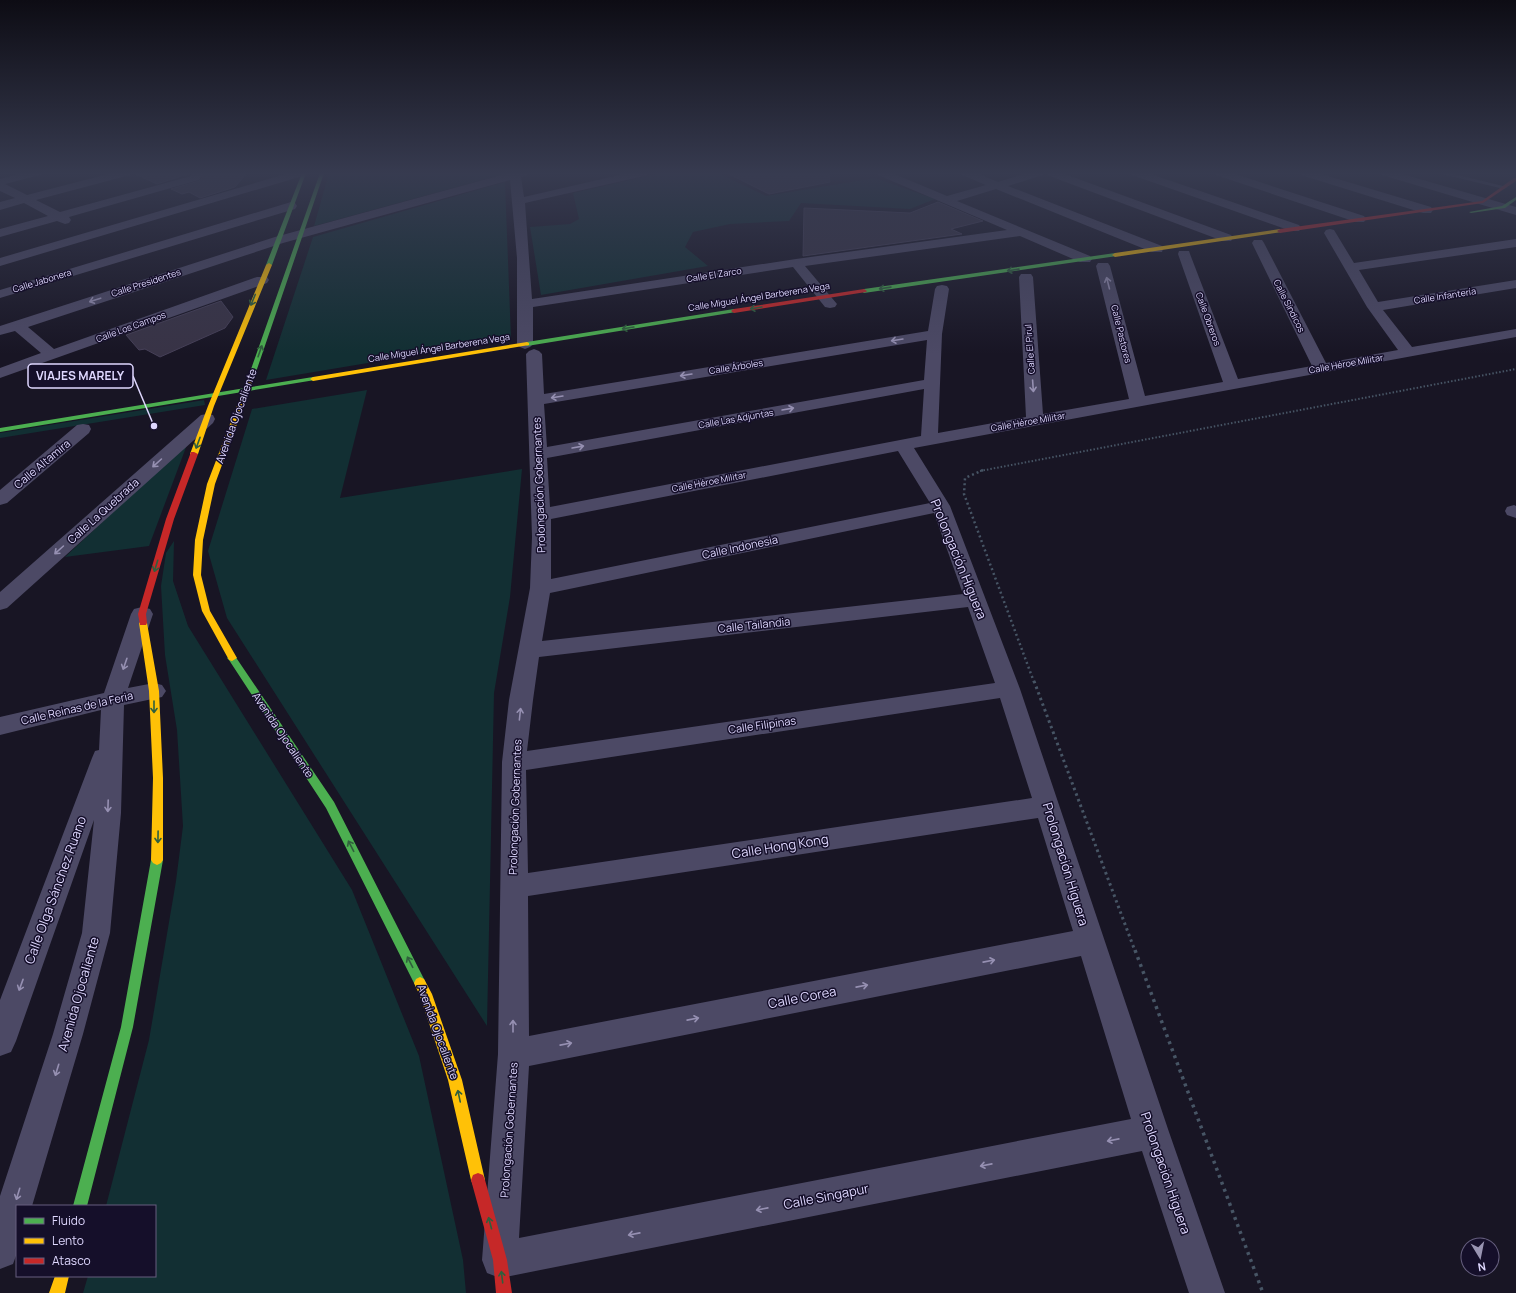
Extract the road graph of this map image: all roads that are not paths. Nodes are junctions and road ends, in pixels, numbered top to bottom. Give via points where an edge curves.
1 (89, 233) edge
2 (98, 233) edge
3 (200, 233) edge
4 (281, 233) edge
5 (522, 233) edge
6 (1011, 233) edge
7 (1024, 233) edge
8 (1119, 233) edge
9 (1214, 233) edge
10 (1259, 233) edge
11 (1328, 233) edge
12 (1330, 233) edge
13 (300, 234) joint
14 (92, 235) junction
15 (1227, 238) junction
16 (279, 240) junction
17 (1258, 243) junction
18 (1516, 243) edge
19 (1157, 248) junction
20 (1184, 254) junction
21 (124, 256) junction
22 (1085, 259) junction
23 (0, 262) edge
24 (137, 263) dead end
25 (796, 263) junction
26 (1103, 266) junction
27 (1352, 267) junction
28 (150, 270) dead end
29 (1033, 276) junction
30 (162, 278) junction
31 (262, 280) junction
32 (1516, 284) edge
33 (942, 289) junction
34 (0, 294) edge
35 (826, 301) junction
36 (526, 304) junction
37 (1374, 307) junction
38 (744, 319) dead end
39 (17, 325) junction
40 (0, 331) edge
41 (1516, 333) edge
42 (935, 334) junction
43 (531, 352) junction
44 (1408, 353) junction
45 (52, 355) junction
46 (1321, 368) junction
47 (0, 374) edge
48 (933, 384) junction
49 (1232, 385) junction
50 (246, 390) junction
51 (215, 396) junction
52 (536, 400) junction
53 (247, 401) junction
54 (1138, 402) junction
55 (207, 411) junction
56 (1035, 420) junction
57 (81, 429) dead end
58 (0, 430) edge
59 (929, 440) junction
60 (903, 445) junction
61 (539, 454) junction
62 (0, 499) edge
63 (940, 506) junction
64 (540, 515) junction
65 (540, 588) junction
66 (976, 599) junction
67 (0, 603) edge
68 (142, 614) junction
69 (531, 650) junction
70 (1009, 688) junction
71 (154, 691) junction
72 (113, 699) junction
73 (0, 726) edge
74 (111, 738) junction
75 (514, 762) junction
76 (1048, 806) junction
77 (513, 887) junction
78 (1090, 941) junction
79 (0, 1041) edge
80 (514, 1054) junction
81 (1152, 1132) junction
82 (80, 1205) edge
83 (0, 1251) edge
84 (500, 1260) junction
85 (62, 1277) edge
86 (57, 1293) edge
87 (504, 1293) edge
88 (1207, 1293) edge

1 - 14 street
2 - 14 street
3 - 21 street, Calle Jabonera
4 - 16 street, Avenida Ojocaliente
5 - 36 street, Prolongación Gobernantes
6 - 25 street, Calle El Zarco
7 - 22 street
8 - 19 street
9 - 15 street
10 - 15 street, Calle Miguel Ángel Barberena Vega
11 - 17 street, Calle Miguel Ángel Barberena Vega
12 - 27 street
13 - 16 street, Calle Presidentes
50 -> 13 street, Avenida Ojocaliente
14 - 21 street
14 - 23 street
15 - 19 street, Calle Miguel Ángel Barberena Vega
16 - 30 street, Calle Presidentes
16 - 31 street, Avenida Ojocaliente
17 - 20 street, Calle Miguel Ángel Barberena Vega
17 - 46 street, Calle Síndicos
18 - 27 street
19 - 22 street, Calle Miguel Ángel Barberena Vega
20 - 26 street, Calle Miguel Ángel Barberena Vega
20 - 49 street, Calle Obreros
21 - 24 street
21 - 34 street, Calle Jabonera
22 -> 35 street, Calle Miguel Ángel Barberena Vega
25 - 35 street
25 - 36 street, Calle El Zarco
26 - 29 street, Calle Miguel Ángel Barberena Vega
54 -> 26 street, Calle Pastores
27 - 37 street
28 - 30 street
29 - 33 street, Calle Miguel Ángel Barberena Vega
29 -> 56 street, Calle El Pirul
30 -> 39 street, Calle Presidentes
31 - 45 street, Calle Los Campos
31 -> 51 street, Avenida Ojocaliente
32 - 37 street, Calle Infantería
33 - 35 street, Calle Miguel Ángel Barberena Vega
33 - 42 street
35 - 38 street, Calle Miguel Ángel Barberena Vega
35 -> 43 street, Calle Miguel Ángel Barberena Vega
36 - 43 street, Prolongación Gobernantes
37 - 44 street
39 - 40 street, Calle Presidentes
39 - 45 street
41 - 44 street, Calle Héroe Militar
42 - 48 street
42 -> 52 street, Calle Árboles
43 - 50 street, Calle Miguel Ángel Barberena Vega
43 - 52 street, Prolongación Gobernantes
44 - 46 street, Calle Héroe Militar
45 - 47 street, Calle Los Campos
46 - 49 street, Calle Héroe Militar
48 - 59 street
61 -> 48 street, Calle Las Adjuntas
49 - 54 street, Calle Héroe Militar
50 - 51 street, Calle Miguel Ángel Barberena Vega
50 - 53 street, Avenida Ojocaliente
51 - 55 street, Avenida Ojocaliente
51 - 58 street, Calle Miguel Ángel Barberena Vega
52 - 61 street, Prolongación Gobernantes
53 - 55 street
84 -> 53 street, Avenida Ojocaliente via 471,1154 455,1080 426,994 330,805 239,670 206,610 197,575 199,540 211,484
54 - 56 street, Calle Héroe Militar
55 -> 67 street, Calle La Quebrada
55 -> 68 street, Avenida Ojocaliente via 170,519
56 - 59 street, Calle Héroe Militar
57 - 62 street, Calle Altamira
59 - 60 street, Calle Héroe Militar
60 - 63 street, Prolongación Higuera
60 - 64 street, Calle Héroe Militar
61 - 64 street, Prolongación Gobernantes
63 - 65 street, Calle Indonesia
63 - 66 street, Prolongación Higuera
64 - 65 street, Prolongación Gobernantes
65 - 69 street, Prolongación Gobernantes
66 - 69 street, Calle Tailandia
66 - 70 street, Prolongación Higuera
68 - 71 street, Avenida Ojocaliente
68 -> 72 street, Avenida Ojocaliente
75 -> 69 street, Prolongación Gobernantes via 521,700
70 - 75 street, Calle Filipinas
70 - 76 street, Prolongación Higuera
71 - 72 street, Calle Reinas de la Feria
71 -> 82 street, Avenida Ojocaliente via 158,778 157,864 128,1027
72 - 73 street, Calle Reinas de la Feria
72 - 74 street, Avenida Ojocaliente
74 -> 79 street, Calle Olga Sánchez Ruano
74 -> 83 street, Avenida Ojocaliente via 108,813 96,933 68,1034
75 - 77 street, Prolongación Gobernantes
76 - 77 street, Calle Hong Kong
76 - 78 street, Prolongación Higuera
80 -> 77 street, Prolongación Gobernantes
80 -> 78 street, Calle Corea
78 - 81 street, Prolongación Higuera
80 - 84 street, Prolongación Gobernantes
81 -> 84 street, Calle Singapur
81 - 88 street, Prolongación Higuera
87 -> 84 street, Avenida Ojocaliente
85 - 86 street

